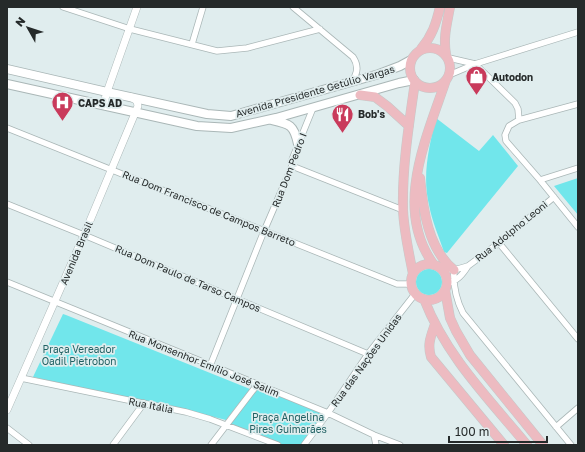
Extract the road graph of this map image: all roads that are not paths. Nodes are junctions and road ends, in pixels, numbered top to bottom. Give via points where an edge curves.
1 (63, 7) edge
2 (137, 7) edge
3 (203, 7) edge
4 (293, 7) edge
5 (440, 7) edge
6 (450, 7) edge
7 (130, 29) junction
8 (320, 29) junction
9 (578, 32) edge
10 (192, 44) junction
11 (421, 49) junction
12 (447, 56) junction
13 (411, 60) junction
14 (475, 64) junction
15 (7, 69) edge
16 (39, 76) junction
17 (448, 78) junction
18 (415, 81) junction
19 (351, 82) junction
20 (7, 84) edge
21 (326, 89) junction
22 (36, 90) junction
23 (107, 92) junction
24 (360, 95) junction
25 (130, 97) junction
26 (329, 103) junction
27 (578, 104) edge
28 (106, 106) junction
29 (313, 108) junction
30 (135, 112) junction
31 (201, 113) junction
32 (269, 119) junction
33 (519, 120) junction
34 (197, 126) junction
35 (409, 126) junction
36 (7, 128) edge
37 (298, 144) junction
38 (419, 162) junction
39 (292, 166) junction
40 (578, 168) edge
41 (111, 169) junction
42 (540, 180) junction
43 (554, 197) junction
44 (7, 204) edge
45 (403, 210) junction
46 (578, 227) edge
47 (264, 231) junction
48 (84, 235) junction
49 (499, 243) junction
50 (436, 266) junction
51 (468, 266) junction
52 (454, 270) junction
53 (413, 274) junction
54 (7, 282) edge
55 (411, 284) junction
56 (448, 284) junction
57 (415, 294) junction
58 (238, 299) junction
59 (424, 299) junction
60 (55, 301) junction
61 (435, 324) junction
62 (578, 339) edge
63 (368, 354) junction
64 (210, 366) junction
65 (21, 378) junction
66 (257, 385) junction
67 (144, 403) junction
68 (578, 408) edge
69 (7, 410) edge
70 (328, 413) junction
71 (226, 425) junction
72 (556, 427) junction
73 (7, 428) edge
74 (374, 435) junction
75 (29, 445) edge
76 (113, 445) edge
77 (211, 445) edge
78 (278, 445) edge
79 (304, 445) edge
80 (376, 445) edge
81 (400, 445) edge
82 (504, 445) edge
83 (527, 445) edge
84 (543, 445) edge
85 (571, 445) edge

1 - 7 street
2 - 7 street
3 - 10 street
4 - 8 street
5 - 11 main road via 434,29
6 - 12 main road via 444,36
7 - 10 street
7 - 23 street
8 - 10 street via 247,48 217,51
8 - 19 street via 356,62 357,73
9 - 14 street
11 - 12 main road via 434,47
11 - 13 main road
12 - 14 street
12 - 17 main road via 451,64
13 - 18 main road via 411,74
13 - 19 main road, Avenida Presidente Getúlio Vargas via 390,70
14 - 17 street
14 - 33 street via 515,103
15 - 16 main road, Avenida Presidente Getúlio Vargas
16 - 22 main road
16 - 23 main road, Avenida Presidente Getúlio Vargas
17 - 18 main road via 434,88 421,86
17 - 38 main road
18 - 24 main road, Avenida Presidente Getúlio Vargas via 399,83
18 - 35 main road
19 - 21 main road, Avenida Presidente Getúlio Vargas
20 - 22 main road, Avenida Presidente Getúlio Vargas
21 - 26 main road
21 - 29 main road
21 - 31 main road, Avenida Presidente Getúlio Vargas via 231,116
22 - 28 main road, Avenida Presidente Getúlio Vargas
23 - 25 main road, Avenida Presidente Getúlio Vargas
23 - 28 street
24 - 26 main road, Avenida Presidente Getúlio Vargas
24 - 35 main road via 374,97
25 - 30 street via 137,101
25 - 31 main road, Avenida Presidente Getúlio Vargas
26 - 29 main road, Avenida Presidente Getúlio Vargas
27 - 33 street
28 - 30 main road, Avenida Presidente Getúlio Vargas
29 - 32 main road, Avenida Presidente Getúlio Vargas
29 - 37 street, Rua Dom Pedro I
30 - 34 main road, Avenida Presidente Getúlio Vargas
30 - 41 street, Avenida Brasil
31 - 34 main road
32 - 34 main road, Avenida Presidente Getúlio Vargas via 231,128
32 - 37 main road via 289,124 295,130
33 - 42 street via 506,130 506,141
35 - 45 main road
36 - 41 street, Rua Dom Francisco de Campos Barreto
37 - 39 street, Rua Dom Pedro I via 291,162
38 - 50 main road via 414,192 418,233 424,250
38 - 52 main road via 424,208 433,241 443,259
39 - 45 street
39 - 47 street, Rua Dom Pedro I
40 - 42 street
41 - 47 street, Rua Dom Francisco de Campos Barreto
41 - 48 street, Avenida Brasil
42 - 43 street
43 - 46 street
43 - 49 street, Rua Adolpho Leoni
44 - 48 street, Rua Dom Paulo de Tarso Campos
45 - 53 main road
47 - 55 street, Rua Dom Francisco de Campos Barreto via 397,284
47 - 58 street, Rua Dom Pedro I
48 - 58 street, Rua Dom Paulo de Tarso Campos
48 - 60 street, Avenida Brasil
49 - 51 street, Rua Adolpho Leoni
49 - 62 street
50 - 52 street, Rua Adolpho Leoni
50 - 53 main road via 422,266
50 - 56 main road via 446,277
51 - 52 street, Rua Adolpho Leoni
51 - 56 street, Rua Adolpho Leoni via 463,274
52 - 56 street
53 - 55 main road
54 - 60 street, Rua Monsenhor Emílio José Salim
55 - 57 main road
56 - 59 main road via 438,297
56 - 72 street via 463,313
56 - 84 main road via 450,318 470,355
57 - 59 main road
57 - 63 street, Rua das Nações Unidas
58 - 63 street, Rua Dom Paulo de Tarso Campos
58 - 64 street, Rua Dom Pedro I
59 - 61 main road
60 - 64 street, Rua Monsenhor Emílio José Salim
60 - 65 street, Avenida Brasil
61 - 82 main road via 428,348 431,357
61 - 83 main road via 483,394
63 - 70 street, Rua das Nações Unidas
64 - 66 street, Rua Monsenhor Emílio José Salim
65 - 67 street, Rua Itália
65 - 69 street, Avenida Brasil
66 - 70 street, Rua Monsenhor Emílio José Salim
66 - 71 street
67 - 71 street, Rua Itália via 186,412
67 - 76 street
68 - 72 street
70 - 74 street, Rua Monsenhor Emílio José Salim
70 - 79 street, Rua das Nações Unidas
71 - 77 street
71 - 78 street, Rua Itália
72 - 85 street
73 - 75 street
74 - 80 street
74 - 81 street, Rua Monsenhor Emílio José Salim

